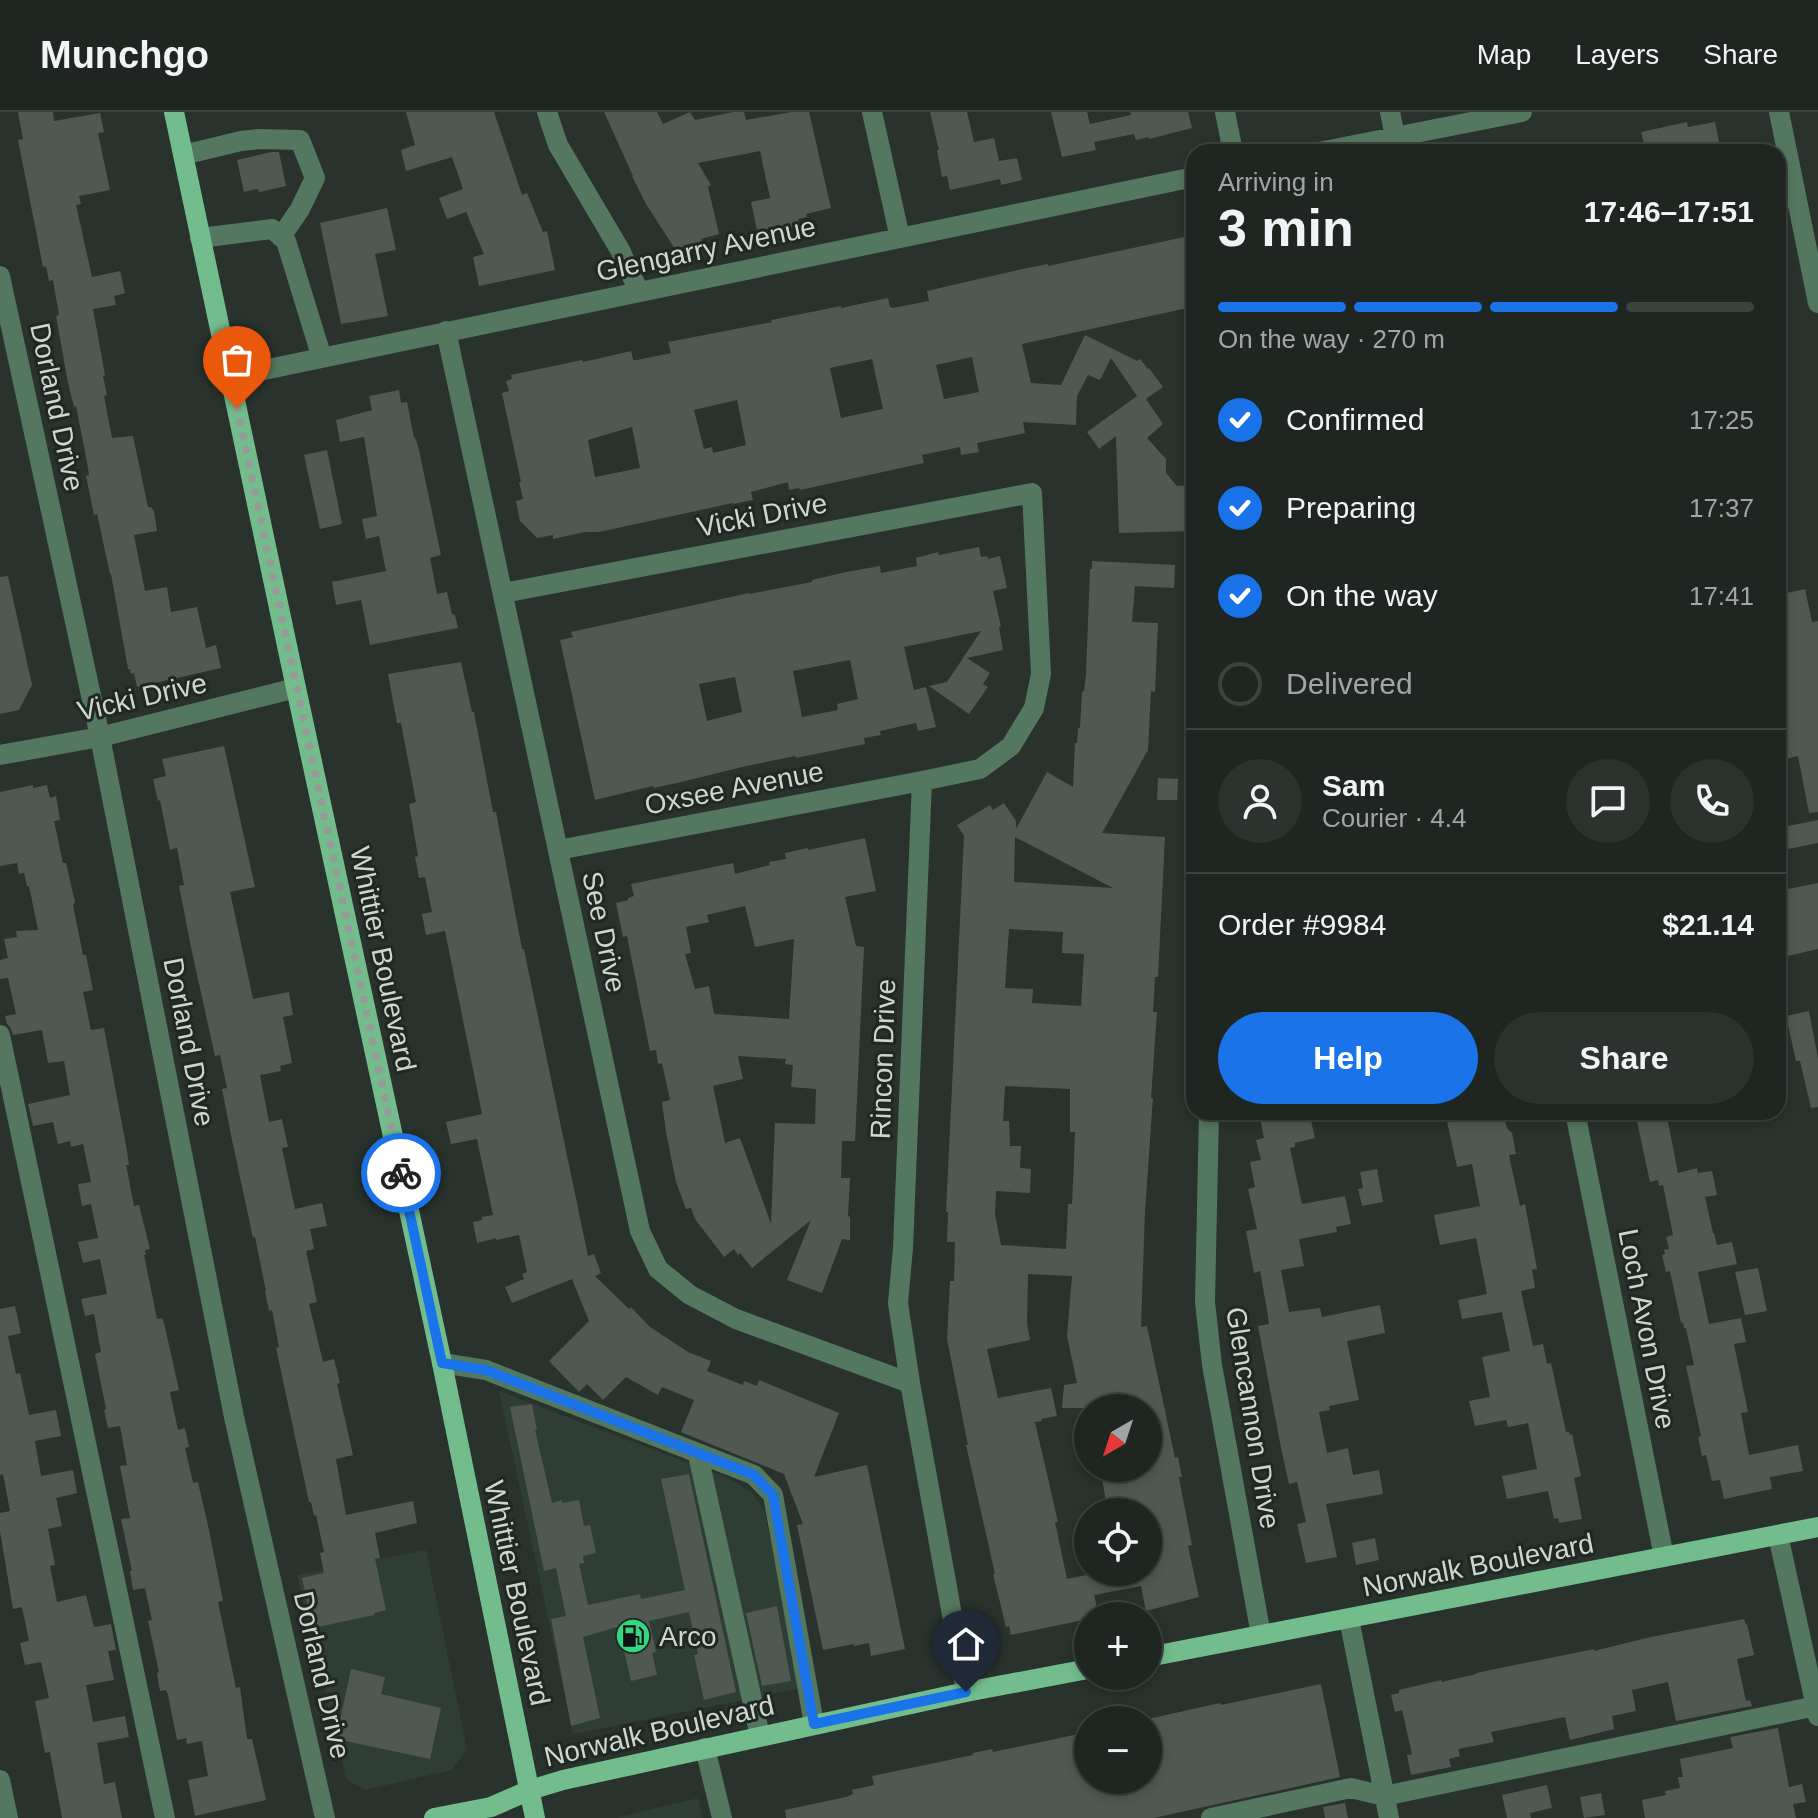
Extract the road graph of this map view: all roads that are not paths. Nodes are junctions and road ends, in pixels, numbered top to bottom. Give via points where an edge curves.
1 (174, 112) edge
2 (547, 112) edge
3 (872, 112) edge
4 (1225, 112) edge
5 (1390, 112) edge
6 (1522, 112) edge
7 (1779, 112) edge
8 (1231, 144) edge
9 (1383, 144) edge
10 (1786, 144) edge
11 (1786, 146) edge
12 (183, 155) junction
13 (1186, 179) edge
14 (281, 237) junction
15 (200, 238) junction
16 (900, 238) junction
17 (0, 276) edge
18 (639, 292) junction
19 (1818, 303) edge
20 (446, 331) junction
21 (322, 358) junction
22 (230, 377) junction
23 (503, 593) junction
24 (296, 688) junction
25 (100, 737) junction
26 (0, 755) edge
27 (922, 781) junction
28 (558, 850) junction
29 (0, 1035) edge
30 (1209, 1120) edge
31 (1577, 1120) edge
32 (442, 1363) junction
33 (910, 1383) junction
34 (698, 1455) junction
35 (1818, 1527) edge
36 (1778, 1535) junction
37 (1664, 1557) junction
38 (1349, 1619) junction
39 (1261, 1635) junction
40 (1162, 1654) edge
41 (1074, 1672) edge
42 (966, 1692) junction
43 (1817, 1711) edge
44 (814, 1724) junction
45 (760, 1736) junction
46 (705, 1748) junction
47 (0, 1780) edge
48 (530, 1790) junction
49 (1384, 1796) junction
50 (8, 1818) edge
51 (165, 1818) edge
52 (325, 1818) edge
53 (434, 1818) edge
54 (535, 1818) edge
55 (722, 1818) edge
56 (1211, 1818) edge
57 (1389, 1818) edge

1 - 12 main road, Whittier Boulevard
2 - 18 street via 558,145
3 - 16 street
4 - 8 street
5 - 9 street
6 - 9 street
7 - 10 street
11 - 19 street
12 - 14 street via 241,141 300,140 315,178
12 - 15 main road, Whittier Boulevard
13 - 16 street, Glengarry Avenue
14 - 15 street via 272,229
14 - 21 street
15 - 22 main road, Whittier Boulevard
16 - 18 street, Glengarry Avenue
17 - 25 street, Dorland Drive
18 - 20 street, Glengarry Avenue
20 - 21 street, Glengarry Avenue
20 - 23 street, See Drive
21 - 22 street, Glengarry Avenue
22 - 24 main road, Whittier Boulevard
23 - 27 street, Vicki Drive via 1032,493 1041,674 1034,708 1011,746 980,769
23 - 28 street, See Drive
24 - 25 street, Vicki Drive
24 - 32 main road, Whittier Boulevard
25 - 26 street, Vicki Drive
25 - 52 street, Dorland Drive via 234,1417
27 - 28 street, Oxsee Avenue
27 - 33 street, Rincon Drive via 898,1303
28 - 33 street, See Drive via 640,1231 658,1269 690,1295 736,1319
29 - 51 street
30 - 39 street, Glencannon Drive via 1205,1302
31 - 37 street, Loch Avon Drive
32 - 34 street via 486,1370
32 - 48 main road, Whittier Boulevard
33 - 42 street, Rincon Drive
34 - 44 street via 754,1475 773,1495
34 - 45 street
35 - 36 main road, Norwalk Boulevard
36 - 37 main road, Norwalk Boulevard
36 - 43 street
37 - 38 main road, Norwalk Boulevard
38 - 39 main road, Norwalk Boulevard
38 - 49 street
39 - 40 main road, Norwalk Boulevard
41 - 42 main road, Norwalk Boulevard
42 - 44 main road, Norwalk Boulevard
43 - 49 street
44 - 45 main road, Norwalk Boulevard
45 - 46 main road, Norwalk Boulevard
46 - 48 main road, Norwalk Boulevard
46 - 55 street
47 - 50 street
48 - 53 main road, Norwalk Boulevard via 491,1807
48 - 54 main road, Whittier Boulevard
49 - 56 street via 1351,1788
49 - 57 street

